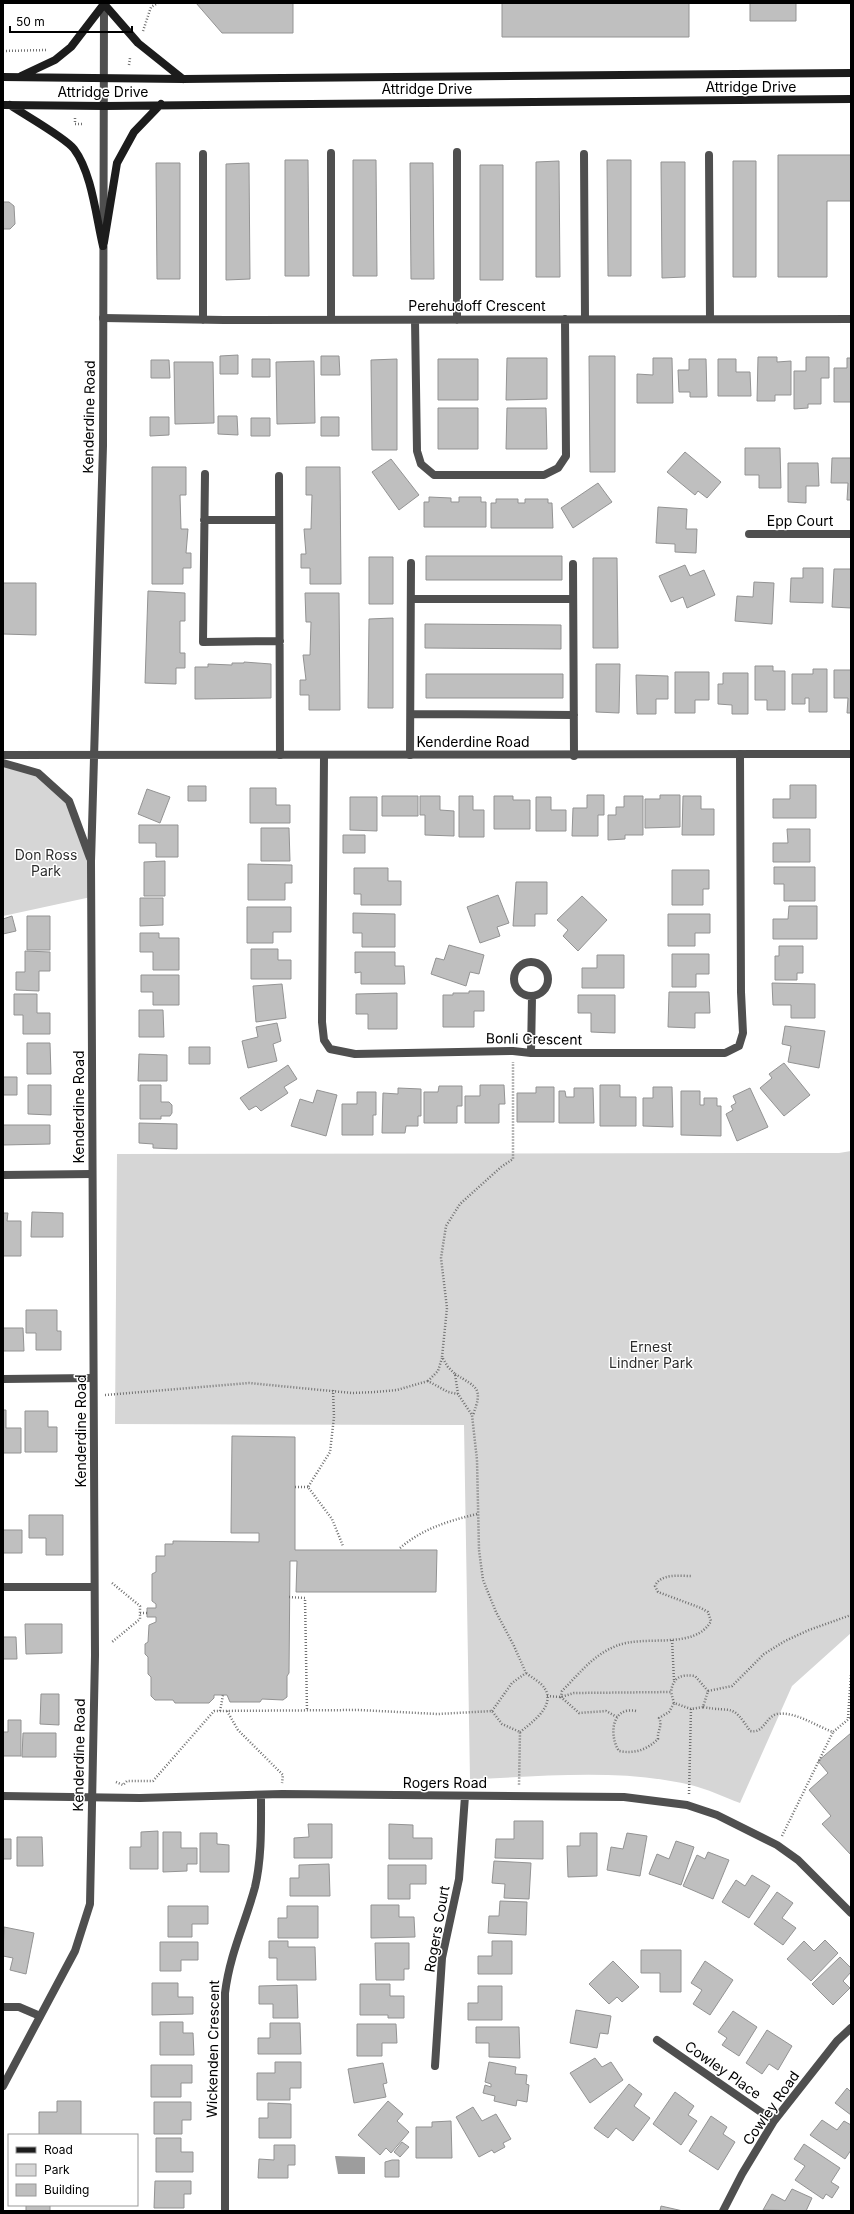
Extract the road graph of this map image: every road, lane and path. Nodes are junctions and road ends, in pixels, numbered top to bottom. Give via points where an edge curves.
1 (158, 3) edge
2 (104, 4) edge
3 (142, 33) dead end
4 (50, 49) dead end
5 (3, 51) edge
6 (130, 58) dead end
7 (129, 65) dead end
8 (851, 73) edge
9 (3, 77) edge
10 (18, 77) junction
11 (104, 79) junction
12 (183, 79) junction
13 (851, 99) edge
14 (161, 104) junction
15 (6, 105) edge
16 (105, 106) junction
17 (74, 117) dead end
18 (74, 124) junction
19 (82, 124) dead end
20 (72, 128) dead end
21 (457, 152) dead end
22 (331, 153) dead end
23 (204, 154) dead end
24 (584, 154) dead end
25 (709, 154) dead end
26 (103, 246) junction
27 (103, 318) junction
28 (565, 319) junction
29 (585, 319) junction
30 (710, 319) junction
31 (851, 319) edge
32 (203, 320) junction
33 (331, 320) junction
34 (415, 320) junction
35 (457, 320) junction
36 (205, 474) dead end
37 (279, 476) dead end
38 (204, 520) junction
39 (279, 520) junction
40 (749, 534) dead end
41 (851, 534) edge
42 (411, 562) dead end
43 (573, 564) dead end
44 (411, 599) junction
45 (573, 599) junction
46 (280, 641) junction
47 (411, 714) junction
48 (574, 715) junction
49 (740, 754) junction
50 (851, 754) edge
51 (3, 755) edge
52 (280, 755) junction
53 (410, 755) junction
54 (94, 756) junction
55 (324, 756) junction
56 (574, 756) junction
57 (3, 763) edge
58 (91, 862) junction
59 (532, 997) junction
60 (514, 1051) junction
61 (531, 1053) junction
62 (92, 1174) junction
63 (3, 1175) edge
64 (442, 1357) junction
65 (455, 1374) junction
66 (93, 1378) junction
67 (3, 1379) edge
68 (428, 1381) junction
69 (333, 1390) junction
70 (458, 1394) junction
71 (94, 1396) junction
72 (472, 1415) junction
73 (295, 1487) dead end
74 (308, 1487) junction
75 (477, 1514) junction
76 (343, 1546) dead end
77 (400, 1548) dead end
78 (692, 1576) dead end
79 (112, 1583) dead end
80 (3, 1587) edge
81 (94, 1587) junction
82 (289, 1597) dead end
83 (140, 1613) junction
84 (147, 1613) dead end
85 (851, 1615) edge
86 (672, 1640) junction
87 (112, 1642) dead end
88 (526, 1673) junction
89 (851, 1674) edge
90 (674, 1680) junction
91 (708, 1691) junction
92 (671, 1692) junction
93 (223, 1695) dead end
94 (547, 1696) junction
95 (561, 1697) junction
96 (674, 1703) junction
97 (703, 1707) junction
98 (691, 1709) junction
99 (220, 1711) junction
100 (228, 1711) junction
101 (307, 1711) junction
102 (492, 1711) junction
103 (636, 1711) dead end
104 (617, 1717) junction
105 (849, 1717) edge
106 (520, 1732) junction
107 (833, 1732) junction
108 (520, 1781) dead end
109 (116, 1782) dead end
110 (690, 1791) dead end
111 (282, 1794) junction
112 (3, 1796) edge
113 (261, 1796) junction
114 (465, 1796) junction
115 (91, 1797) junction
116 (784, 1833) dead end
117 (851, 1913) edge
118 (3, 2007) edge
119 (40, 2016) junction
120 (851, 2028) edge
121 (657, 2040) dead end
122 (435, 2066) dead end
123 (3, 2086) edge
124 (774, 2121) junction
125 (225, 2211) edge
126 (723, 2211) edge

1 - 3 path via 151,7
2 - 10 main road via 70,47 55,60
2 - 11 street, Kenderdine Road
2 - 12 main road via 138,43
4 - 5 path
6 - 7 path
8 - 12 main road, Attridge Drive
9 - 10 main road, Attridge Drive
10 - 11 main road, Attridge Drive
11 - 12 main road, Attridge Drive
11 - 16 street, Kenderdine Road
13 - 14 main road, Attridge Drive
14 - 16 main road, Attridge Drive
14 - 26 main road via 134,132 117,163
15 - 16 main road, Attridge Drive
15 - 26 main road via 73,148 84,170
16 - 26 street, Kenderdine Road
17 - 18 path
18 - 19 path
18 - 20 path
21 - 35 street
22 - 33 street
23 - 32 street
24 - 29 street
25 - 30 street
26 - 27 street, Kenderdine Road
27 - 32 street, Perehudoff Crescent
27 - 54 street, Kenderdine Road via 103,446
28 - 29 street, Perehudoff Crescent
28 - 34 street via 566,456 558,468 544,474 528,475 434,475 421,464 417,451
28 - 35 street, Perehudoff Crescent
29 - 30 street, Perehudoff Crescent
30 - 31 street, Perehudoff Crescent
32 - 33 street, Perehudoff Crescent
33 - 34 street, Perehudoff Crescent
34 - 35 street, Perehudoff Crescent
36 - 38 street
37 - 39 street
38 - 39 street
38 - 46 street via 203,642
39 - 46 street
40 - 41 street, Epp Court
42 - 44 street
43 - 45 street
44 - 45 street
44 - 47 street
45 - 48 street
46 - 52 street
47 - 48 street
47 - 53 street
48 - 56 street
49 - 50 street, Kenderdine Road
49 - 56 street, Kenderdine Road
49 - 61 street, Bonli Crescent via 743,1033 739,1046 725,1053
51 - 54 street
52 - 54 street, Kenderdine Road
52 - 55 street, Kenderdine Road
53 - 55 street, Kenderdine Road
53 - 56 street, Kenderdine Road
54 - 58 street, Kenderdine Road
55 - 60 street, Bonli Crescent via 324,1040 330,1049 355,1054
57 - 58 street via 38,773 69,801
58 - 62 street, Kenderdine Road
59 - 59 street via 540,994 547,985 547,973 542,965 531,962 522,964 514,978 524,995
59 - 61 street
60 - 61 street, Bonli Crescent
60 - 64 path via 513,1160 460,1204 446,1226 441,1258 447,1308
62 - 63 street
62 - 66 street, Kenderdine Road
64 - 65 path
64 - 68 path via 438,1371
65 - 70 path
65 - 72 path via 472,1384 478,1392 480,1399
66 - 67 street
66 - 71 street, Kenderdine Road
68 - 69 path via 397,1390
68 - 70 path via 448,1392
69 - 71 path via 249,1383
69 - 74 path via 334,1417 330,1452
70 - 72 path
71 - 81 street, Kenderdine Road
72 - 75 path via 477,1460
73 - 74 path
74 - 76 path via 332,1519
75 - 77 path via 452,1520 414,1536
75 - 88 path via 483,1580
78 - 86 path via 663,1577 657,1580 655,1586 658,1592 708,1612 711,1621 707,1629 682,1639
79 - 83 path via 140,1606
80 - 81 street
81 - 115 street, Kenderdine Road
82 - 101 path via 305,1598
83 - 84 path
83 - 87 path via 140,1619
85 - 91 path via 786,1641 764,1654 732,1686
86 - 90 path
86 - 95 path via 635,1641 602,1652 562,1691
88 - 94 path via 545,1688
88 - 102 path via 512,1683
89 - 105 path
90 - 91 path via 680,1675 695,1676
90 - 92 path
91 - 97 path
92 - 95 path via 574,1693
92 - 96 path
93 - 99 path
94 - 95 path
94 - 106 path via 544,1709
95 - 104 path via 579,1713 606,1711
96 - 98 path
96 - 104 path via 668,1712 659,1718 662,1723 657,1734 658,1739 646,1749 619,1751 614,1739 613,1724
97 - 98 path
97 - 107 path via 732,1710 742,1717 750,1731 761,1730 767,1720 776,1714 789,1714
98 - 110 path
99 - 100 path
99 - 109 path via 214,1711 153,1781 127,1781 123,1785
100 - 101 path
100 - 111 path via 238,1730 283,1775
101 - 102 path via 438,1714
102 - 106 path via 502,1724
103 - 104 path via 624,1712
105 - 107 path
106 - 108 path
107 - 116 path
111 - 113 street, Rogers Road
111 - 114 street, Rogers Road
112 - 115 street, Rogers Road
113 - 115 street, Rogers Road
113 - 125 street, Wickenden Crescent via 259,1865 228,1968 225,1993
114 - 117 street, Rogers Road via 624,1797 687,1805 723,1818 777,1845 798,1860
114 - 122 street, Rogers Court via 459,1879 442,1958
115 - 119 street, Kenderdine Road via 90,1904 74,1951
118 - 119 street via 19,2007
119 - 123 street, Kenderdine Road
120 - 124 street, Cowley Road via 837,2041
121 - 124 street, Cowley Place
124 - 126 street, Cowley Road

